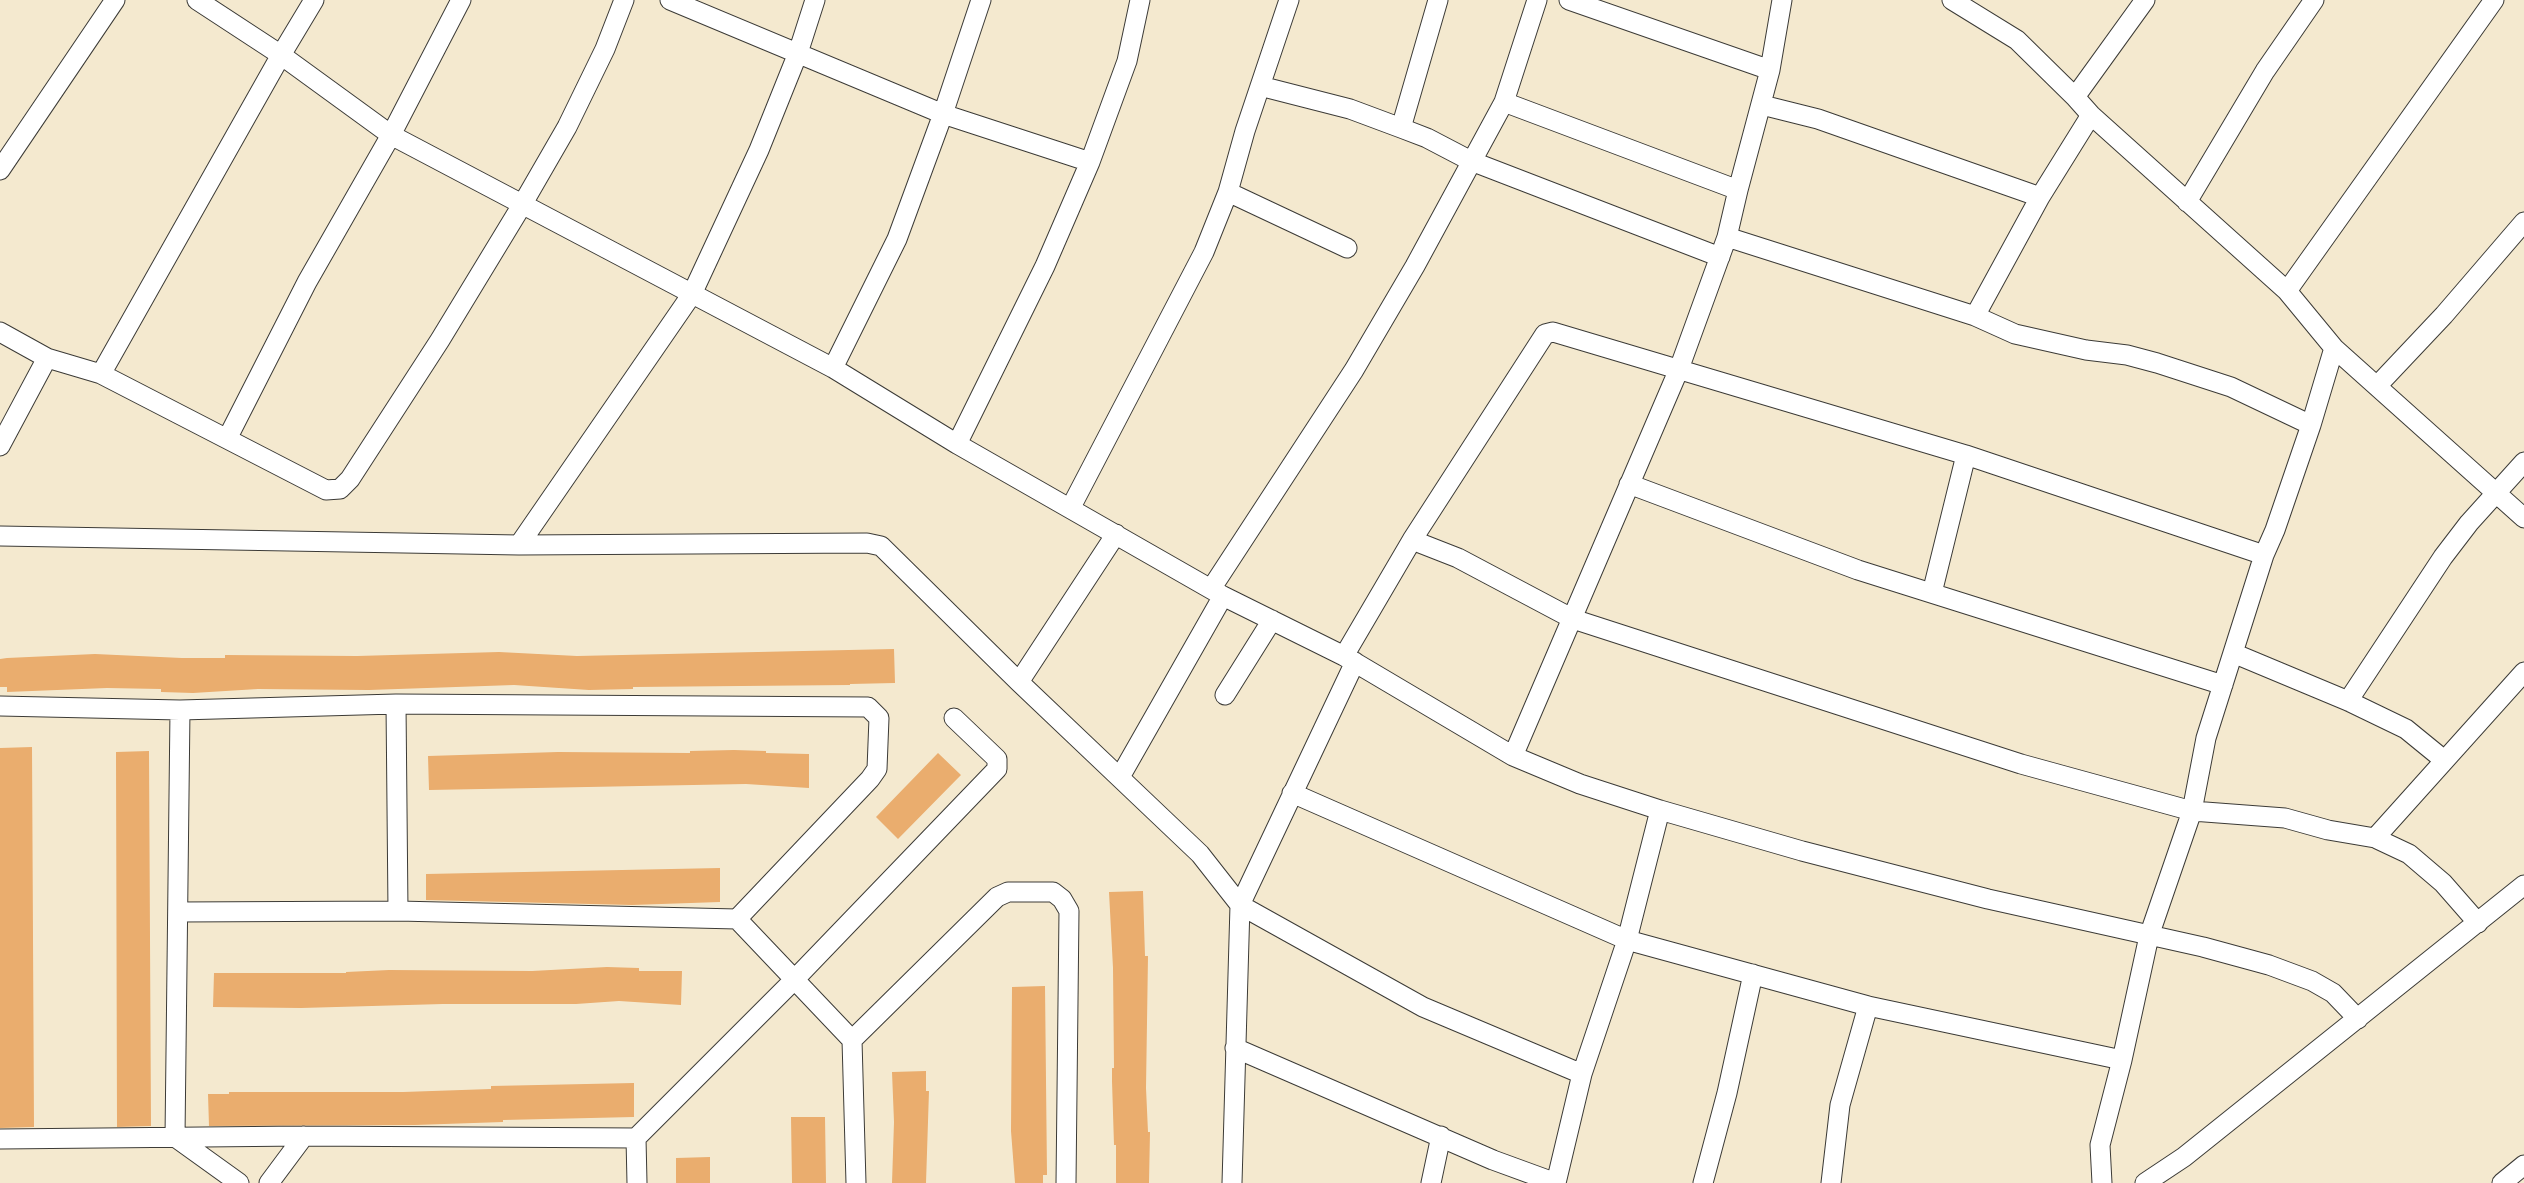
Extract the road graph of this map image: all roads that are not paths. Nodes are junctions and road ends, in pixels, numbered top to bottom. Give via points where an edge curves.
1 (115, 0) edge
2 (197, 0) edge
3 (314, 0) edge
4 (461, 0) edge
5 (624, 0) edge
6 (670, 0) edge
7 (814, 0) edge
8 (981, 0) edge
9 (1140, 0) edge
10 (1289, 0) edge
11 (1438, 0) edge
12 (1537, 0) edge
13 (1569, 0) edge
14 (1782, 0) edge
15 (1952, 0) edge
16 (2145, 0) edge
17 (2314, 0) edge
18 (2494, 0) edge
19 (798, 53) junction
20 (281, 55) junction
21 (1770, 70) junction
22 (1260, 86) junction
23 (2075, 97) junction
24 (1504, 102) junction
25 (1762, 105) junction
26 (943, 114) junction
27 (2091, 115) junction
28 (1401, 128) junction
29 (391, 135) junction
30 (1471, 161) junction
31 (1090, 162) junction
32 (0, 170) edge
33 (1738, 190) junction
34 (1228, 192) junction
35 (2040, 197) junction
36 (2187, 202) junction
37 (522, 205) junction
38 (2524, 222) edge
39 (1727, 238) junction
40 (1347, 248) dead end
41 (1720, 257) junction
42 (2287, 292) junction
43 (692, 294) junction
44 (1975, 316) junction
45 (0, 332) edge
46 (2334, 348) junction
47 (47, 358) junction
48 (833, 368) junction
49 (1679, 369) junction
50 (101, 374) junction
51 (2377, 386) junction
52 (2311, 425) junction
53 (227, 439) junction
54 (957, 444) junction
55 (0, 446) edge
56 (1966, 455) junction
57 (2524, 462) edge
58 (1629, 484) junction
59 (2496, 494) junction
60 (1071, 507) junction
61 (2524, 518) edge
62 (1116, 534) junction
63 (0, 536) edge
64 (1412, 540) junction
65 (519, 545) junction
66 (2264, 555) junction
67 (1217, 592) junction
68 (1932, 593) junction
69 (1573, 619) junction
70 (1272, 620) junction
71 (2233, 653) junction
72 (1350, 659) junction
73 (2524, 672) edge
74 (1019, 682) junction
75 (2223, 686) junction
76 (1225, 695) dead end
77 (2348, 701) junction
78 (396, 704) junction
79 (0, 706) edge
80 (180, 710) junction
81 (954, 718) dead end
82 (1513, 756) junction
83 (2444, 760) junction
84 (1120, 777) junction
85 (1292, 793) junction
86 (1660, 810) junction
87 (2192, 811) junction
88 (2375, 838) junction
89 (2524, 885) edge
90 (1240, 905) junction
91 (398, 911) junction
92 (178, 912) junction
93 (737, 919) junction
94 (2478, 923) junction
95 (2149, 936) junction
96 (1627, 940) junction
97 (1753, 974) junction
98 (794, 980) junction
99 (1868, 1006) junction
100 (2358, 1019) junction
101 (852, 1040) junction
102 (1235, 1048) junction
103 (2122, 1060) junction
104 (1582, 1074) junction
105 (304, 1136) junction
106 (1440, 1136) junction
107 (175, 1137) junction
108 (636, 1138) junction
109 (0, 1139) edge
110 (2524, 1165) edge
111 (239, 1183) edge
112 (269, 1183) edge
113 (637, 1183) edge
114 (856, 1183) edge
115 (1066, 1183) edge
116 (1232, 1183) edge
117 (1431, 1183) edge
118 (1556, 1183) edge
119 (1703, 1183) edge
120 (1831, 1183) edge
121 (2102, 1183) edge
122 (2145, 1183) edge
123 (2502, 1183) edge

1 - 32 street
2 - 20 street
3 - 20 street
4 - 29 street
5 - 37 street via 605,49 567,127
6 - 19 street
7 - 19 street
8 - 26 street
9 - 31 street via 1127,61
10 - 22 street
11 - 28 street
12 - 24 street
13 - 21 street
14 - 21 street
15 - 23 street via 2017,40
16 - 23 street
17 - 36 street via 2265,71
18 - 42 street
19 - 26 street
19 - 43 street via 759,150
20 - 29 street
20 - 50 street
21 - 25 street
22 - 28 street via 1350,109
22 - 34 street
23 - 27 street
24 - 30 street
24 - 33 street
25 - 33 street
25 - 35 street via 1818,120
26 - 31 street
26 - 48 street via 897,239
27 - 35 street
27 - 36 street
28 - 30 street
29 - 37 street
29 - 53 street via 307,282
30 - 41 street
30 - 67 street via 1354,370
31 - 54 street via 1044,266
33 - 39 street
34 - 40 street
34 - 60 street via 1204,252
35 - 44 street
36 - 42 street
37 - 43 street
37 - 53 street via 440,340 350,479 340,489 326,490
38 - 51 street via 2444,315
39 - 41 street
39 - 44 street
41 - 49 street
42 - 46 street
43 - 48 street
43 - 65 street
44 - 52 street via 2015,334 2086,350 2127,355 2231,387
45 - 47 street
46 - 51 street
46 - 52 street
47 - 50 street
47 - 55 street
48 - 54 street
49 - 56 street
49 - 58 street
49 - 64 street via 1554,332 1545,334
50 - 53 street
51 - 59 street
52 - 66 street
54 - 60 street
56 - 66 street
56 - 68 street
57 - 59 street
58 - 68 street via 1858,570
58 - 69 street
59 - 61 street
59 - 77 street via 2442,557
60 - 62 street
62 - 67 street
62 - 74 street
63 - 65 street
64 - 69 street via 1458,558
64 - 72 street
65 - 74 street via 867,543 881,546
66 - 71 street
67 - 70 street
67 - 84 street
68 - 75 street
69 - 82 street
69 - 87 street via 2021,764
70 - 72 street
70 - 76 street
71 - 75 street
71 - 77 street
72 - 82 street
72 - 85 street
73 - 83 street
74 - 84 street
75 - 87 street via 2206,738
77 - 83 street via 2406,729
78 - 80 street
78 - 91 street
78 - 93 street via 868,707 876,712 879,718 877,769 874,774
79 - 80 street
80 - 92 street
81 - 98 street via 997,759 997,770
82 - 86 street via 1580,784
83 - 88 street
84 - 90 street via 1200,854
85 - 90 street
85 - 96 street
86 - 95 street via 1978,897
86 - 96 street
87 - 88 street via 2285,818
87 - 95 street
88 - 94 street via 2409,854 2443,883
89 - 94 street
90 - 102 street
90 - 104 street via 1423,1007
91 - 92 street
91 - 93 street
92 - 107 street
93 - 98 street
94 - 100 street
95 - 100 street via 2241,957 2312,981 2333,993
95 - 103 street
96 - 97 street
96 - 104 street
97 - 99 street
97 - 119 street
98 - 101 street
98 - 108 street
99 - 103 street
99 - 120 street via 1840,1105
100 - 122 street via 2184,1158
101 - 114 street
101 - 115 street via 997,897 1008,892 1052,892 1062,899 1069,911
102 - 106 street
102 - 116 street
103 - 121 street via 2100,1144
104 - 118 street
105 - 107 street
105 - 108 street
105 - 112 street
106 - 117 street
106 - 118 street
107 - 109 street
107 - 111 street
108 - 113 street
110 - 123 street

